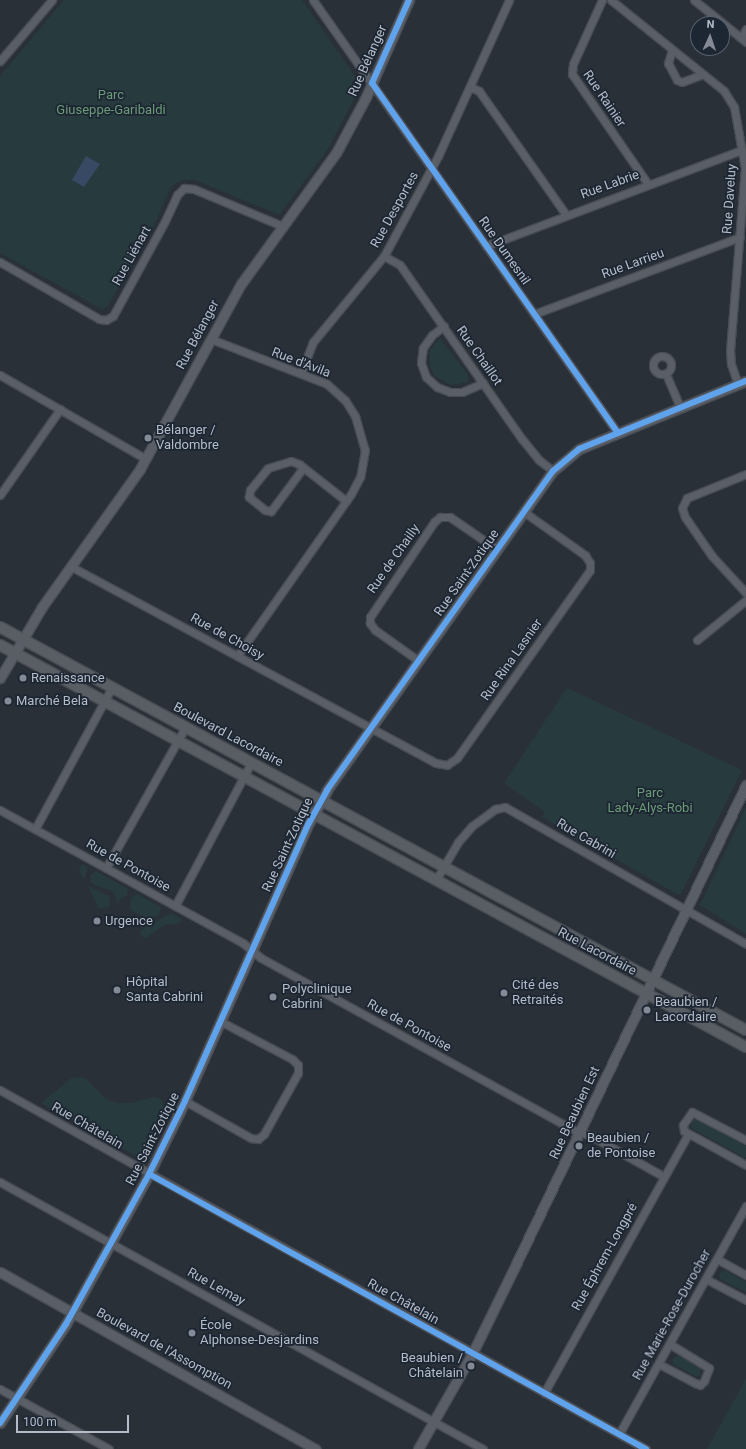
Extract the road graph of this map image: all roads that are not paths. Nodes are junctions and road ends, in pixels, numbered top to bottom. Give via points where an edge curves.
1 (52, 0) edge
2 (313, 0) edge
3 (409, 0) edge
4 (509, 0) edge
5 (602, 0) edge
6 (611, 0) edge
7 (694, 0) edge
8 (746, 29) edge
9 (744, 40) edge
10 (672, 50) junction
11 (0, 61) edge
12 (703, 74) junction
13 (372, 83) junction
14 (470, 87) junction
15 (742, 150) junction
16 (431, 168) junction
17 (648, 184) junction
18 (566, 215) junction
19 (282, 226) junction
20 (740, 237) junction
21 (486, 246) junction
22 (384, 256) junction
23 (0, 262) edge
24 (534, 314) junction
25 (444, 326) junction
26 (211, 339) junction
27 (301, 373) junction
28 (666, 374) dead end
29 (0, 375) edge
30 (742, 382) edge
31 (483, 383) junction
32 (680, 407) junction
33 (60, 409) junction
34 (617, 432) junction
35 (146, 459) junction
36 (303, 468) junction
37 (553, 471) junction
38 (746, 474) edge
39 (0, 495) edge
40 (346, 501) junction
41 (524, 512) junction
42 (498, 550) junction
43 (72, 567) junction
44 (746, 593) edge
45 (746, 600) edge
46 (0, 627) edge
47 (22, 638) junction
48 (697, 640) dead end
49 (0, 645) edge
50 (14, 653) junction
51 (237, 656) junction
52 (419, 661) junction
53 (0, 678) edge
54 (112, 687) junction
55 (105, 701) junction
56 (185, 728) junction
57 (370, 728) junction
58 (178, 740) junction
59 (251, 763) junction
60 (244, 777) junction
61 (746, 784) edge
62 (321, 800) junction
63 (0, 810) edge
64 (314, 814) junction
65 (35, 829) junction
66 (444, 866) junction
67 (106, 868) junction
68 (436, 880) junction
69 (175, 906) junction
70 (686, 910) junction
71 (746, 944) edge
72 (251, 950) junction
73 (652, 980) junction
74 (646, 993) junction
75 (220, 1021) junction
76 (746, 1030) edge
77 (746, 1047) edge
78 (0, 1090) edge
79 (185, 1101) junction
80 (580, 1132) junction
81 (688, 1134) junction
82 (746, 1140) edge
83 (746, 1165) edge
84 (149, 1174) junction
85 (663, 1176) junction
86 (0, 1182) edge
87 (746, 1206) edge
88 (110, 1243) junction
89 (717, 1259) junction
90 (0, 1272) edge
91 (746, 1275) edge
92 (706, 1279) junction
93 (746, 1300) edge
94 (72, 1312) junction
95 (670, 1344) junction
96 (473, 1352) junction
97 (659, 1364) junction
98 (0, 1389) edge
99 (544, 1393) junction
100 (17, 1398) junction
101 (433, 1422) junction
102 (0, 1423) edge
103 (619, 1434) junction
104 (109, 1449) edge
105 (316, 1449) edge
106 (418, 1449) edge
107 (482, 1449) edge
108 (646, 1449) edge

1 - 11 street
2 - 13 street, Rue Dumesnil
3 - 13 street, Rue Bélanger
4 - 14 street, Rue Desportes
5 - 17 street, Rue Rainier via 573,64 572,74
6 - 10 street, Rue Daveluy
7 - 9 street
8 - 9 street
10 - 12 street, Rue Daveluy
10 - 12 street via 668,64 677,80 682,82
12 - 15 street, Rue Daveluy via 732,101
13 - 16 street, Rue Dumesnil
13 - 19 street, Rue Bélanger via 336,153
14 - 16 street, Rue Desportes
14 - 18 street via 479,91
15 - 17 street, Rue Labrie
15 - 20 street, Rue Daveluy via 745,177
16 - 21 street, Rue Dumesnil
16 - 22 street, Rue Desportes
17 - 18 street, Rue Labrie
18 - 21 street, Rue Labrie
19 - 23 street, Rue Liénart via 194,189 184,188 177,195 166,221 113,316 106,320 99,319
19 - 26 street, Rue Bélanger via 241,284
20 - 24 street, Rue Larrieu
20 - 30 street, Rue Daveluy via 730,350 731,364
21 - 24 street, Rue Dumesnil
22 - 25 street, Rue Chaillot via 400,265
22 - 27 street, Rue Desportes via 313,342
24 - 34 street, Rue Dumesnil
25 - 31 street, Rue Chaillot
25 - 31 street via 432,334 424,348 421,363 426,377 437,388 450,392 462,392
26 - 27 street, Rue d'Avila
26 - 35 street, Rue Bélanger
27 - 40 street, Rue d'Avila via 333,388 351,408 359,425 364,442 363,464 356,486
28 - 32 street
29 - 33 street
30 - 32 street, Rue Saint-Zotique
31 - 37 street, Rue Chaillot via 536,457
32 - 34 street, Rue Saint-Zotique
33 - 35 street
33 - 39 street
34 - 37 street, Rue Saint-Zotique via 578,449
35 - 43 street, Rue Bélanger
36 - 36 street via 291,461 268,468 250,490 249,497 265,510 271,511
36 - 40 street
37 - 41 street, Rue Saint-Zotique
38 - 44 street via 687,498 682,508 685,517 712,556
40 - 51 street, Rue d'Avila
41 - 42 street, Rue Saint-Zotique
41 - 57 street, Rue Rina Lasnier via 585,555 590,570 462,752 451,764 440,765
42 - 52 street, Rue Saint-Zotique
42 - 52 street, Rue de Chailly via 450,517 440,517 434,522 370,617 375,630
43 - 47 street, Rue Bélanger
43 - 51 street, Rue de Choisy
45 - 48 street
46 - 47 main road, Boulevard Lacordaire
47 - 50 street, Rue Bélanger
47 - 54 main road, Boulevard Lacordaire
49 - 50 main road
50 - 53 street, Rue Bélanger
50 - 55 main road
51 - 57 street, Rue de Choisy
52 - 57 street, Rue Saint-Zotique
54 - 55 street
54 - 56 main road, Boulevard Lacordaire
55 - 58 main road
55 - 65 street
56 - 58 street
56 - 59 main road, Boulevard Lacordaire
57 - 62 street, Rue Saint-Zotique
58 - 60 main road
58 - 67 street
59 - 60 street
59 - 62 main road, Boulevard Lacordaire
60 - 64 main road
60 - 69 street
61 - 70 street, Rue Beaubien Est
62 - 64 street, Rue Saint-Zotique
62 - 66 main road, Boulevard Lacordaire
63 - 65 street, Rue de Pontoise
64 - 68 main road
64 - 72 street, Rue Saint-Zotique
65 - 67 street, Rue de Pontoise
66 - 68 street, Rue Cabrini
66 - 70 street, Rue Cabrini via 458,842 472,826 495,809 505,807
66 - 73 main road, Rue Lacordaire
67 - 69 street, Rue de Pontoise
68 - 74 main road, Rue Lacordaire
69 - 72 street, Rue de Pontoise
70 - 71 street, Rue Cabrini
70 - 73 street, Rue Beaubien Est
72 - 75 street, Rue Saint-Zotique
72 - 80 street, Rue de Pontoise via 261,958
73 - 74 street, Rue Beaubien Est
73 - 76 main road, Rue Lacordaire
74 - 77 main road, Rue Lacordaire
74 - 80 street, Rue Beaubien Est
75 - 79 street, Rue Saint-Zotique
75 - 79 street via 292,1059 298,1065 298,1072 264,1134 258,1139 251,1138
78 - 84 street, Rue Châtelain
79 - 84 street, Rue Saint-Zotique
80 - 85 street, Rue de Pontoise
80 - 96 street, Rue Beaubien Est
81 - 82 street via 683,1125 692,1112
81 - 83 street
81 - 85 street, Rue Éphrem-Longpré
84 - 88 street, Rue Saint-Zotique
84 - 96 street, Rue Châtelain
85 - 99 street, Rue Éphrem-Longpré
86 - 88 street, Rue Lemay
87 - 89 street, Rue Marie-Rose-Durocher
88 - 94 street, Rue Saint-Zotique
88 - 101 street, Rue Lemay
89 - 91 street
89 - 92 street, Rue Marie-Rose-Durocher
90 - 94 street, Boulevard de l'Assomption
92 - 93 street
92 - 95 street, Rue Marie-Rose-Durocher
94 - 100 street, Rue Saint-Zotique
94 - 105 street, Boulevard de l'Assomption
95 - 97 street, Rue Marie-Rose-Durocher
95 - 97 street via 709,1368 704,1381 700,1385 695,1384
96 - 99 street, Rue Châtelain
96 - 101 street, Rue Beaubien Est
97 - 103 street, Rue Marie-Rose-Durocher
98 - 100 street
99 - 103 street, Rue Châtelain
100 - 102 street, Rue Saint-Zotique
100 - 104 street
101 - 106 street, Rue Beaubien Est
101 - 107 street, Rue Lemay
103 - 108 street, Rue Châtelain

